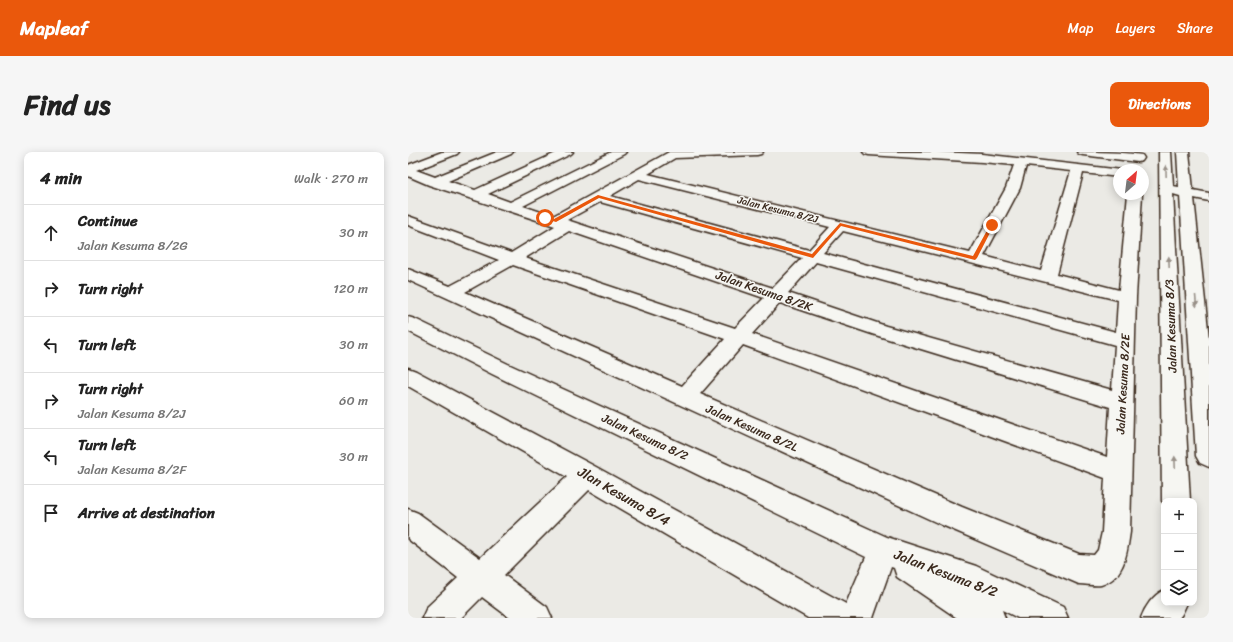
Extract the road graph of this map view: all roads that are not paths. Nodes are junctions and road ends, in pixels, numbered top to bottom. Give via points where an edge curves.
1 (453, 152) edge
2 (506, 152) edge
3 (566, 152) edge
4 (620, 152) edge
5 (757, 152) edge
6 (868, 152) edge
7 (1083, 152) edge
8 (1165, 152) edge
9 (1183, 152) edge
10 (676, 153) edge
11 (982, 155) edge
12 (1138, 160) edge
13 (1021, 164) junction
14 (1078, 169) junction
15 (408, 171) edge
16 (1113, 172) edge
17 (637, 175) junction
18 (434, 182) junction
19 (1167, 189) junction
20 (1186, 193) junction
21 (475, 195) junction
22 (598, 196) junction
23 (1209, 197) edge
24 (1135, 200) edge
25 (510, 207) junction
26 (408, 220) edge
27 (561, 223) junction
28 (840, 224) junction
29 (813, 256) junction
30 (975, 258) junction
31 (512, 259) junction
32 (408, 274) edge
33 (1048, 277) junction
34 (451, 293) junction
35 (778, 296) junction
36 (1128, 297) junction
37 (408, 323) edge
38 (738, 336) junction
39 (1125, 341) junction
40 (412, 383) edge
41 (684, 398) junction
42 (1122, 402) junction
43 (1209, 456) edge
44 (1119, 472) junction
45 (587, 475) junction
46 (1176, 498) edge
47 (408, 522) edge
48 (883, 550) junction
49 (1100, 570) joint
50 (480, 577) junction
51 (1168, 606) edge
52 (1180, 606) edge
53 (438, 618) edge
54 (536, 618) edge
55 (839, 618) edge
56 (857, 618) edge
57 (989, 618) edge
58 (1052, 618) edge
59 (1157, 618) edge
60 (1180, 618) edge

1 - 15 street
2 - 18 street
3 - 21 street
4 - 25 street
5 - 10 street
6 - 11 street
7 - 12 street
19 -> 8 street, Jalan Kesuma 8/3
9 - 20 street, Jalan Kesuma 8/3
10 - 17 street
11 - 13 street
13 - 14 street
13 - 30 street via 1013,188
14 - 16 street
14 - 33 street
15 - 18 street, Jalan Kesuma 8/2K
17 - 22 street
17 - 28 street, Jalan Kesuma 8/2J
18 - 21 street, Jalan Kesuma 8/2K
19 - 20 street
46 -> 19 street, Jalan Kesuma 8/3
20 - 23 street
20 -> 43 street, Jalan Kesuma 8/3
21 - 25 street, Jalan Kesuma 8/2K
22 - 27 street
22 - 29 street
24 - 36 street, Jalan Kesuma 8/2E
25 - 27 street, Jalan Kesuma 8/2K
26 - 31 street
27 - 31 street
27 - 35 street, Jalan Kesuma 8/2K
28 - 29 street
28 - 30 street, Jalan Kesuma 8/2J
29 - 35 street
29 - 39 street
30 - 33 street, Jalan Kesuma 8/2J
31 - 34 street
31 - 38 street
32 - 34 street, Jalan Kesuma 8/2L
33 - 36 street, Jalan Kesuma 8/2J
34 - 41 street, Jalan Kesuma 8/2L
35 - 38 street
35 - 42 street, Jalan Kesuma 8/2K via 879,330
36 - 39 street, Jalan Kesuma 8/2E
37 - 48 street, Jalan Kesuma 8/2
38 - 41 street
38 - 44 street
39 - 42 street, Jalan Kesuma 8/2E
40 - 45 street, Jlan Kesuma 8/4
41 - 49 street, Jalan Kesuma 8/2L via 966,522 1079,568
42 - 44 street, Jalan Kesuma 8/2E
44 - 49 street, Jalan Kesuma 8/2E via 1112,557
45 - 50 street
45 - 55 street, Jlan Kesuma 8/4
47 - 50 street
48 - 56 street
48 - 57 street, Jalan Kesuma 8/2
48 - 58 street, Jalan Kesuma 8/2 via 976,581
50 - 53 street
50 - 54 street
51 - 59 street
52 - 60 street

